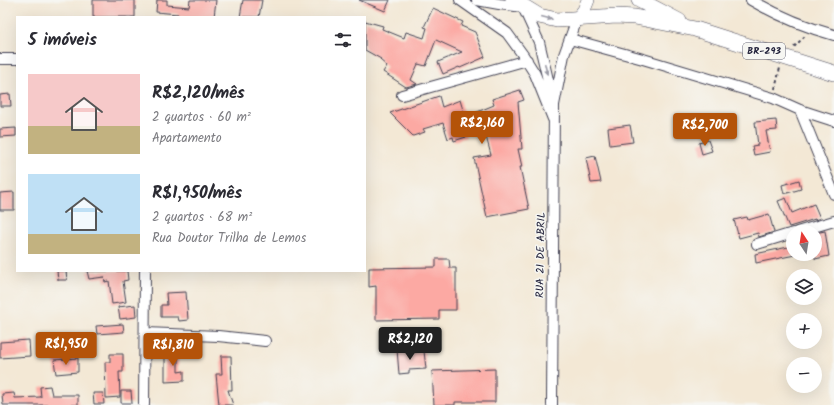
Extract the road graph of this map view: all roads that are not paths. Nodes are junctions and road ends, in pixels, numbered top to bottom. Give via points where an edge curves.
1 (460, 0) edge
2 (477, 0) edge
3 (588, 0) edge
4 (639, 0) edge
5 (751, 0) edge
6 (519, 2) edge
7 (577, 18) junction
8 (694, 29) junction
9 (834, 35) edge
10 (570, 39) junction
11 (0, 59) edge
12 (16, 59) edge
13 (526, 60) junction
14 (834, 73) edge
15 (402, 95) dead end
16 (554, 105) junction
17 (800, 110) junction
18 (834, 121) edge
19 (554, 123) junction
20 (834, 194) edge
21 (834, 221) edge
22 (821, 225) edge
23 (786, 235) edge
24 (757, 244) dead end
25 (145, 272) edge
26 (146, 333) junction
27 (265, 341) dead end
28 (144, 405) edge
29 (552, 405) edge

1 - 13 street via 507,33
2 - 6 street via 499,4
3 - 7 main road
4 - 8 highway, BR-293
5 - 9 street via 812,29
6 -> 7 highway, BR-293 via 539,16 557,20
6 -> 16 street, RUA 21 DE ABRIL via 539,42
7 - 8 highway, BR-293 via 635,17
7 - 10 street, RUA 21 DE ABRIL
8 - 14 highway, BR-293
10 - 16 street, RUA 21 DE ABRIL via 564,55
10 - 17 street via 773,98
11 - 12 street
13 - 15 street
13 - 19 street via 535,74
16 - 19 street, RUA 21 DE ABRIL
17 - 18 street
17 - 20 street
19 - 29 street, RUA 21 DE ABRIL
21 - 22 street
23 - 24 street
25 - 26 street
26 - 27 street
26 - 28 street

